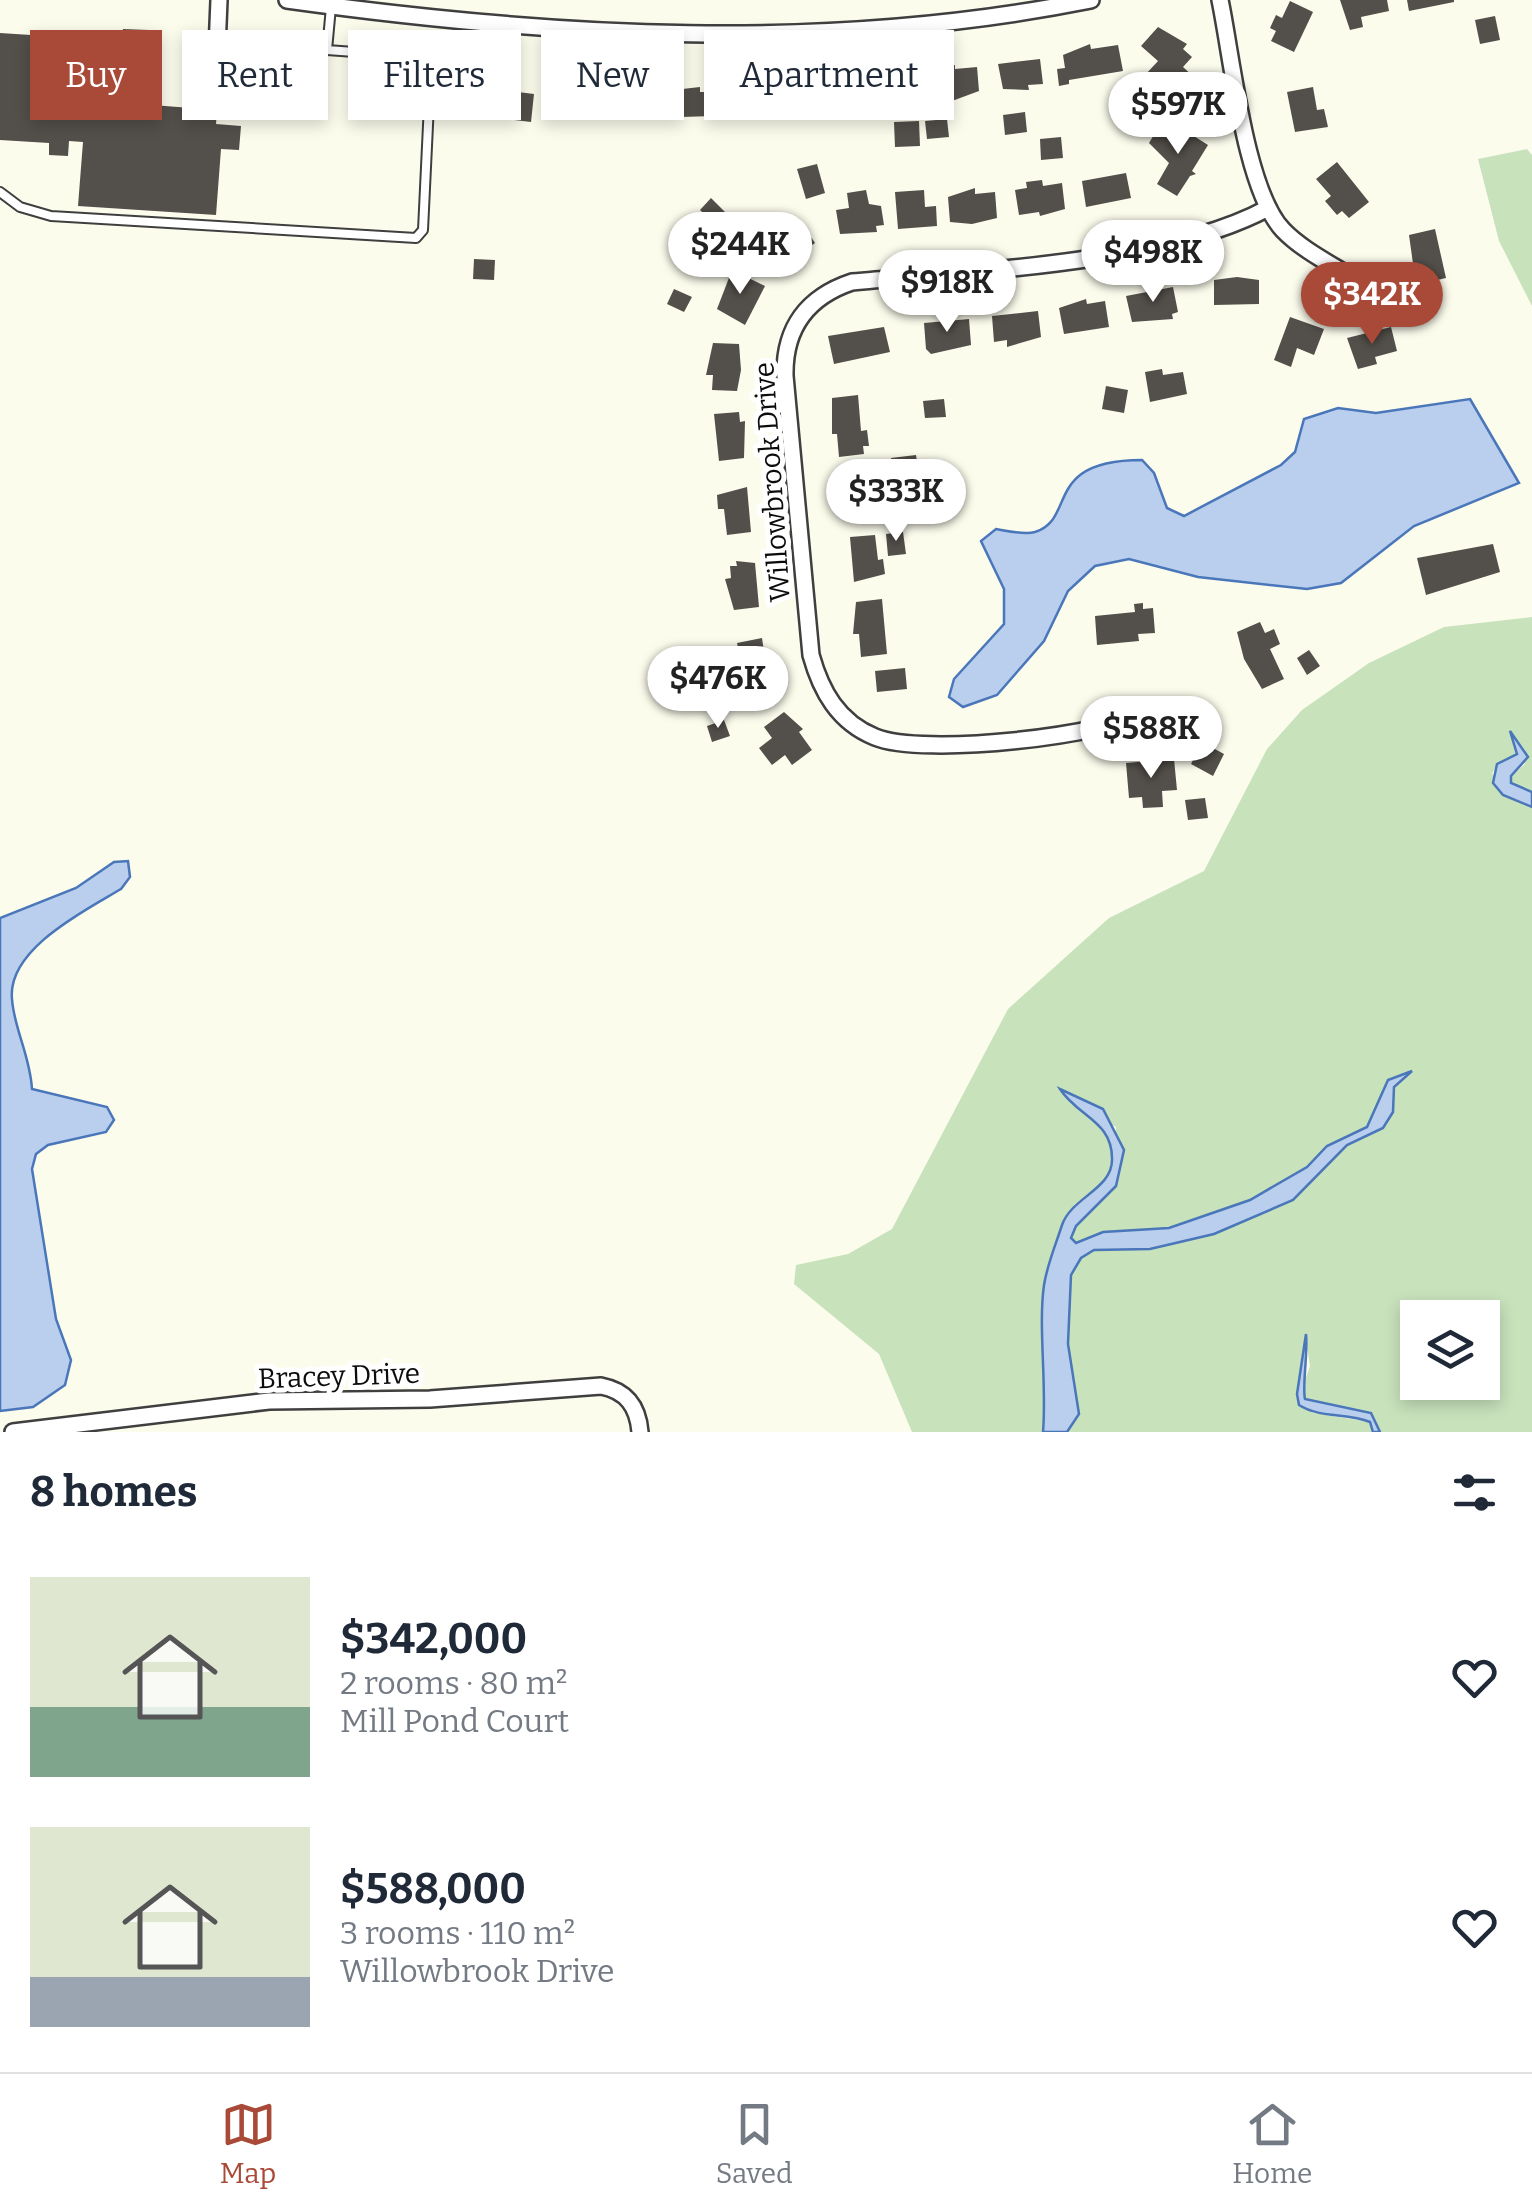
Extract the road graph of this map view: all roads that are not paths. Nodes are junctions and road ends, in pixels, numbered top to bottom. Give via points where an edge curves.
1 (219, 0) edge
2 (287, 0) edge
3 (1092, 0) edge
4 (1220, 0) edge
5 (331, 5) junction
6 (218, 30) edge
7 (328, 39) edge
8 (328, 50) edge
9 (0, 192) edge
10 (1268, 208) junction
11 (1360, 282) dead end
12 (1156, 710) dead end
13 (169, 1413) junction
14 (12, 1432) edge
15 (172, 1432) edge
16 (640, 1432) edge

1 - 6 street
2 - 5 street
3 - 5 street via 934,23 660,35 552,31
4 - 10 street via 1256,179
5 - 7 lane
8 - 9 lane via 431,62 422,230 416,238 51,216 20,207
10 - 11 street via 1295,240
10 - 12 street, Willowbrook Drive via 1214,232 1102,254 852,282 817,297 788,341 784,376 812,655 817,677 842,716 876,738 915,746 1096,731
13 - 14 street, Bracey Drive
13 - 15 street
13 - 16 street, Bracey Drive via 269,1401 430,1399 601,1386 633,1404

